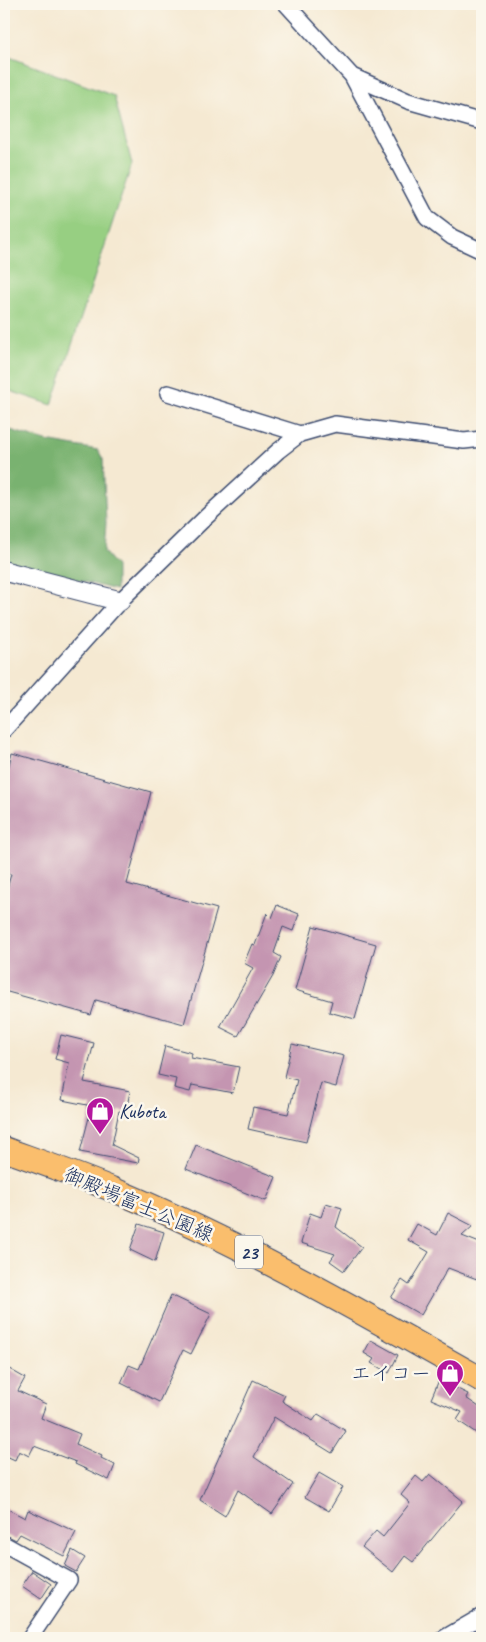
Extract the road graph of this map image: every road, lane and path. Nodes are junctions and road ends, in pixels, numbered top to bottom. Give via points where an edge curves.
1 (286, 4) edge
2 (352, 76) junction
3 (482, 122) edge
4 (482, 251) edge
5 (168, 393) dead end
6 (300, 434) junction
7 (482, 438) edge
8 (4, 571) edge
9 (120, 601) junction
10 (4, 730) edge
11 (4, 1149) edge
12 (482, 1380) edge
13 (4, 1544) edge
14 (482, 1616) edge
15 (30, 1638) edge
16 (444, 1638) edge

1 - 2 street
2 - 3 street via 408,101
2 - 4 street via 427,218 452,237
5 - 6 street
6 - 7 street via 335,424 464,441
6 - 9 street via 278,450
8 - 9 street
9 - 10 street
11 - 12 main road, 御殿場富士公園線 / 23 via 114,1190 240,1248
13 - 15 street via 69,1580
14 - 16 street

